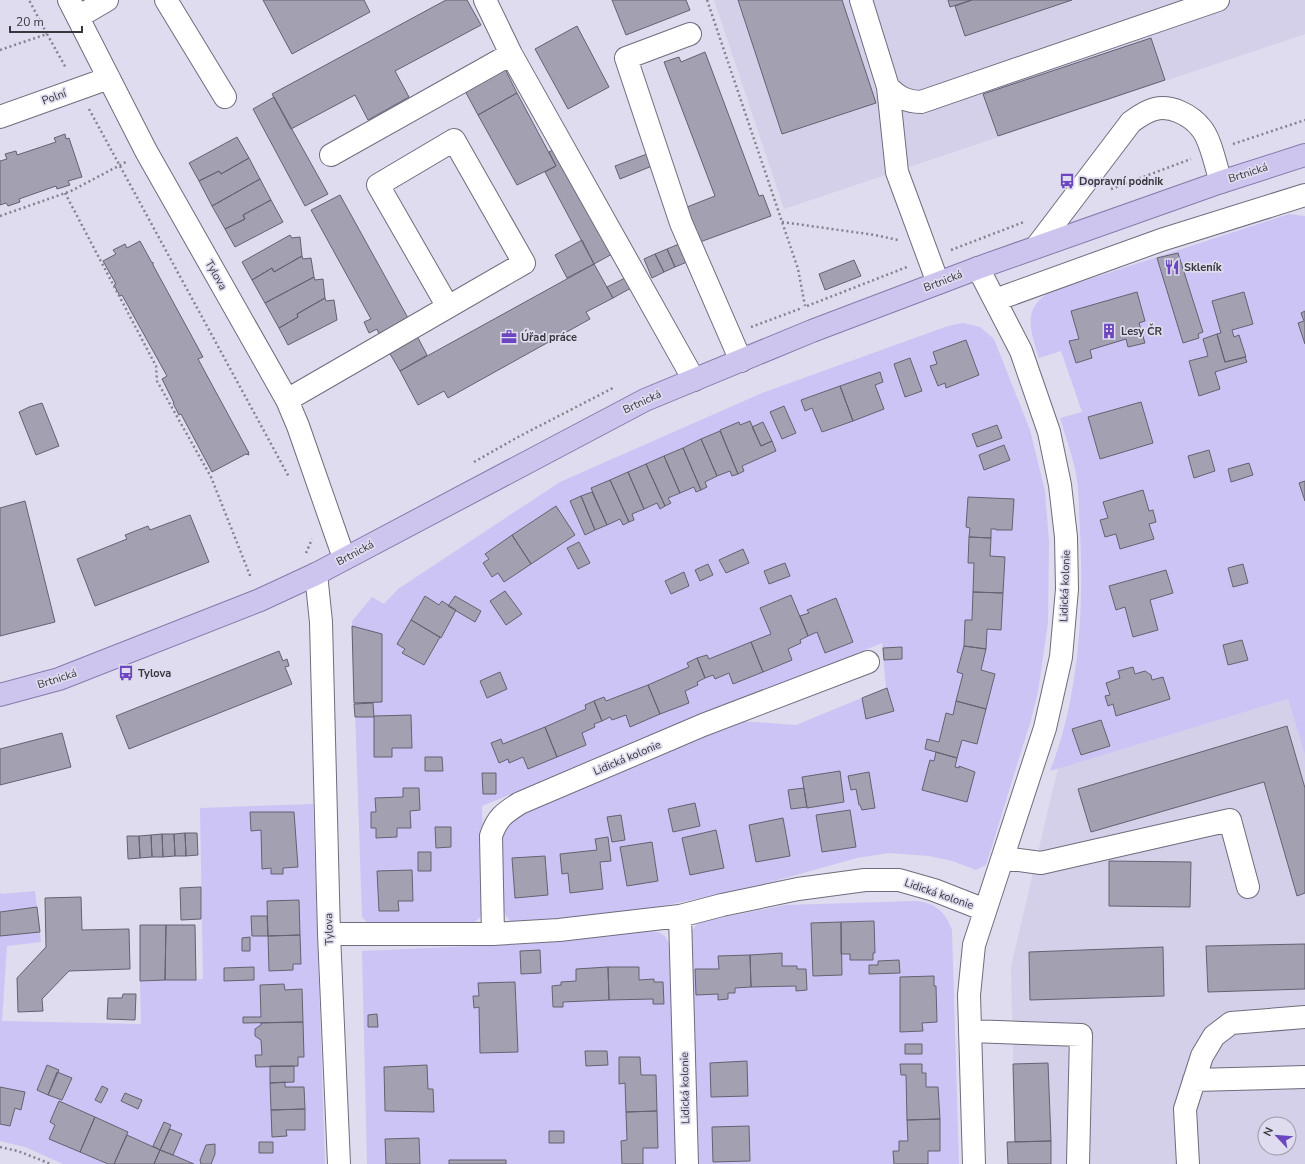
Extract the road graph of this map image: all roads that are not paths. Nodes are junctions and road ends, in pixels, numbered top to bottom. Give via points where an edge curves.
1 (107, 0) edge
2 (166, 0) edge
3 (485, 0) edge
4 (861, 0) edge
5 (1218, 0) edge
6 (73, 9) edge
7 (690, 34) dead end
8 (511, 54) junction
9 (109, 78) junction
10 (888, 87) junction
11 (225, 96) dead end
12 (0, 117) edge
13 (331, 155) dead end
14 (1305, 155) edge
15 (1220, 182) junction
16 (1305, 195) edge
17 (1038, 246) junction
18 (978, 268) junction
19 (938, 283) junction
20 (995, 300) junction
21 (448, 307) junction
22 (741, 361) junction
23 (694, 380) junction
24 (287, 400) junction
25 (344, 558) junction
26 (316, 574) junction
27 (868, 662) dead end
28 (0, 695) edge
29 (1002, 858) junction
30 (1248, 886) dead end
31 (984, 910) junction
32 (680, 916) junction
33 (329, 934) junction
34 (493, 934) junction
35 (1305, 1018) edge
36 (971, 1031) junction
37 (1305, 1077) edge
38 (1194, 1080) junction
39 (339, 1164) edge
40 (686, 1164) edge
41 (974, 1164) edge
42 (1078, 1164) edge
43 (1188, 1164) edge

1 - 6 street
2 - 11 street
3 - 8 street
4 - 10 street
5 - 10 street via 921,102 910,102 896,95
6 - 9 street, Tylova
7 - 22 street via 626,58 681,223
8 - 13 street
8 - 23 street
9 - 12 street, Polní
9 - 24 street, Tylova via 146,151
10 - 19 street via 897,172
14 - 15 main road, Brtnická
15 - 17 main road, Brtnická
15 - 17 street via 1202,128 1180,112 1168,108 1155,108 1131,122
16 - 20 street via 1161,240
17 - 18 main road, Brtnická
18 - 19 main road, Brtnická
18 - 20 street, Lidická kolonie
19 - 22 main road, Brtnická
20 - 29 street, Lidická kolonie via 1021,351 1049,432 1060,485 1066,538 1067,589 1061,657 1045,728
21 - 21 street via 524,263 454,140 378,185
21 - 24 street
22 - 23 main road, Brtnická
23 - 25 main road, Brtnická via 645,400
24 - 25 street, Tylova
25 - 26 main road, Brtnická
26 - 28 main road, Brtnická via 260,600 66,677
26 - 33 street, Tylova via 321,622
27 - 34 street, Lidická kolonie via 703,725 520,803 503,814 495,824 491,836
29 - 30 street via 1041,862 1230,820
29 - 31 street, Lidická kolonie
31 - 32 street, Lidická kolonie via 934,890 899,880 865,880 798,889
31 - 36 street, Lidická kolonie via 974,945 970,995
32 - 34 street, Lidická kolonie via 559,930
32 - 40 street, Lidická kolonie
33 - 34 street, Lidická kolonie
33 - 39 street, Tylova
35 - 38 street via 1231,1023 1214,1036 1202,1056
36 - 41 street, Lidická kolonie
36 - 42 street via 1081,1035
37 - 38 street
38 - 43 street via 1185,1109

